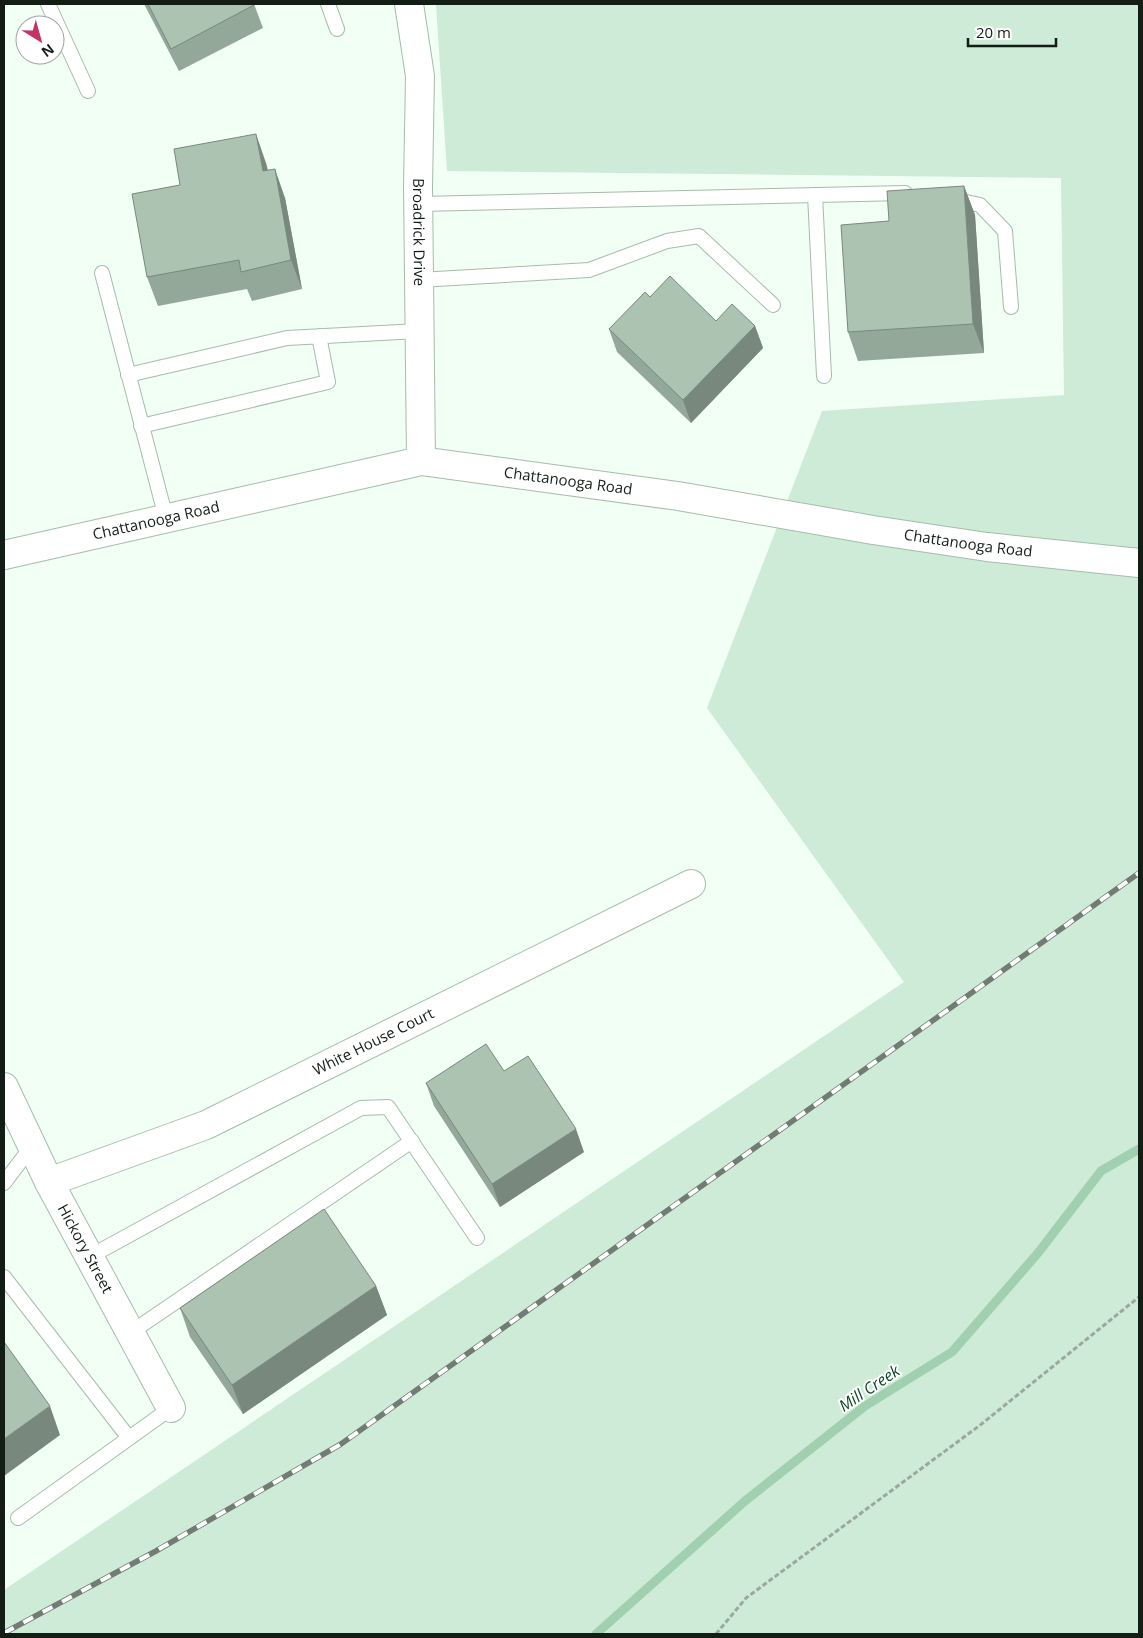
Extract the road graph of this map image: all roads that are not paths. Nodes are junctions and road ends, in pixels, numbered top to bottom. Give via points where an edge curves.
1 (48, 4) edge
2 (328, 4) edge
3 (408, 4) edge
4 (337, 29) dead end
5 (88, 92) dead end
6 (922, 193) edge
7 (815, 195) junction
8 (941, 197) edge
9 (418, 204) junction
10 (102, 273) dead end
11 (419, 280) junction
12 (773, 305) dead end
13 (1011, 307) dead end
14 (420, 331) junction
15 (320, 336) junction
16 (128, 375) junction
17 (824, 376) dead end
18 (141, 426) junction
19 (420, 460) junction
20 (166, 518) junction
21 (4, 555) edge
22 (1139, 563) edge
23 (691, 884) dead end
24 (4, 1087) edge
25 (412, 1141) junction
26 (32, 1146) junction
27 (49, 1182) junction
28 (4, 1183) edge
29 (477, 1238) dead end
30 (89, 1257) junction
31 (4, 1277) edge
32 (130, 1333) junction
33 (171, 1408) joint
34 (129, 1438) junction
35 (18, 1518) dead end

1 - 5 lane
2 - 4 lane
3 - 9 street, Broadrick Drive via 420,76
6 - 7 lane
7 - 9 lane
7 - 17 lane
8 - 13 lane via 980,205 1005,231
9 - 11 street, Broadrick Drive
10 - 16 lane
11 - 12 lane via 589,270 667,241 700,236
11 - 14 street, Broadrick Drive
14 - 15 lane
14 - 19 street, Broadrick Drive
15 - 16 lane via 287,338
15 - 18 lane via 328,382
16 - 18 lane
18 - 20 lane
19 - 20 street, Chattanooga Road
19 - 22 street, Chattanooga Road via 678,496 920,537
20 - 21 street, Chattanooga Road
23 - 27 street, White House Court via 206,1125
24 - 26 street, Hickory Street
25 - 29 lane
25 - 30 lane via 388,1107 361,1108
25 - 32 lane
26 - 27 street, Hickory Street
26 - 28 lane
27 - 30 street, Hickory Street
30 - 32 street, Hickory Street
31 - 34 lane
32 - 33 street, Hickory Street
33 - 34 lane
34 - 35 lane

